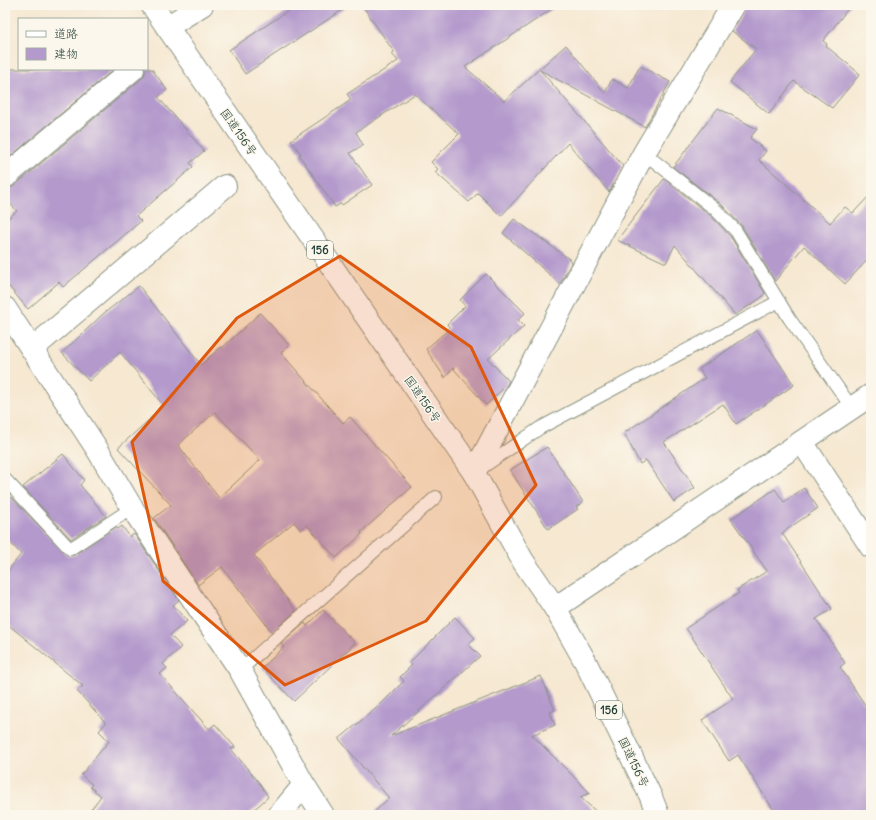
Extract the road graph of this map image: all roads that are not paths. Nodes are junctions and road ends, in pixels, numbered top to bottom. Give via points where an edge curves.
1 (152, 5) edge
2 (202, 5) edge
3 (733, 5) edge
4 (167, 27) junction
5 (132, 70) edge
6 (644, 153) junction
7 (5, 177) edge
8 (225, 186) dead end
9 (779, 301) junction
10 (5, 308) edge
11 (32, 349) junction
12 (871, 395) edge
13 (852, 408) junction
14 (802, 442) junction
15 (474, 473) junction
16 (5, 478) edge
17 (436, 497) dead end
18 (132, 508) junction
19 (871, 547) edge
20 (555, 608) junction
21 (240, 670) junction
22 (304, 785) junction
23 (279, 815) edge
24 (323, 815) edge
25 (658, 815) edge

1 - 4 main road, 国道156号 / 156
2 - 4 main road
3 - 6 main road
4 - 15 main road, 国道156号 / 156
5 - 7 main road
6 - 9 lane via 716,210 736,231
6 - 15 main road
8 - 11 main road
9 - 13 lane
9 - 15 lane via 540,428
10 - 11 main road
11 - 18 main road
12 - 13 main road
13 - 14 main road
14 - 19 main road
14 - 20 main road
15 - 20 main road, 国道156号 / 156 via 523,561
16 - 18 lane via 70,549
17 - 21 lane
18 - 21 main road
20 - 25 main road, 国道156号 / 156 via 585,661
21 - 22 main road
22 - 23 main road
22 - 24 main road

